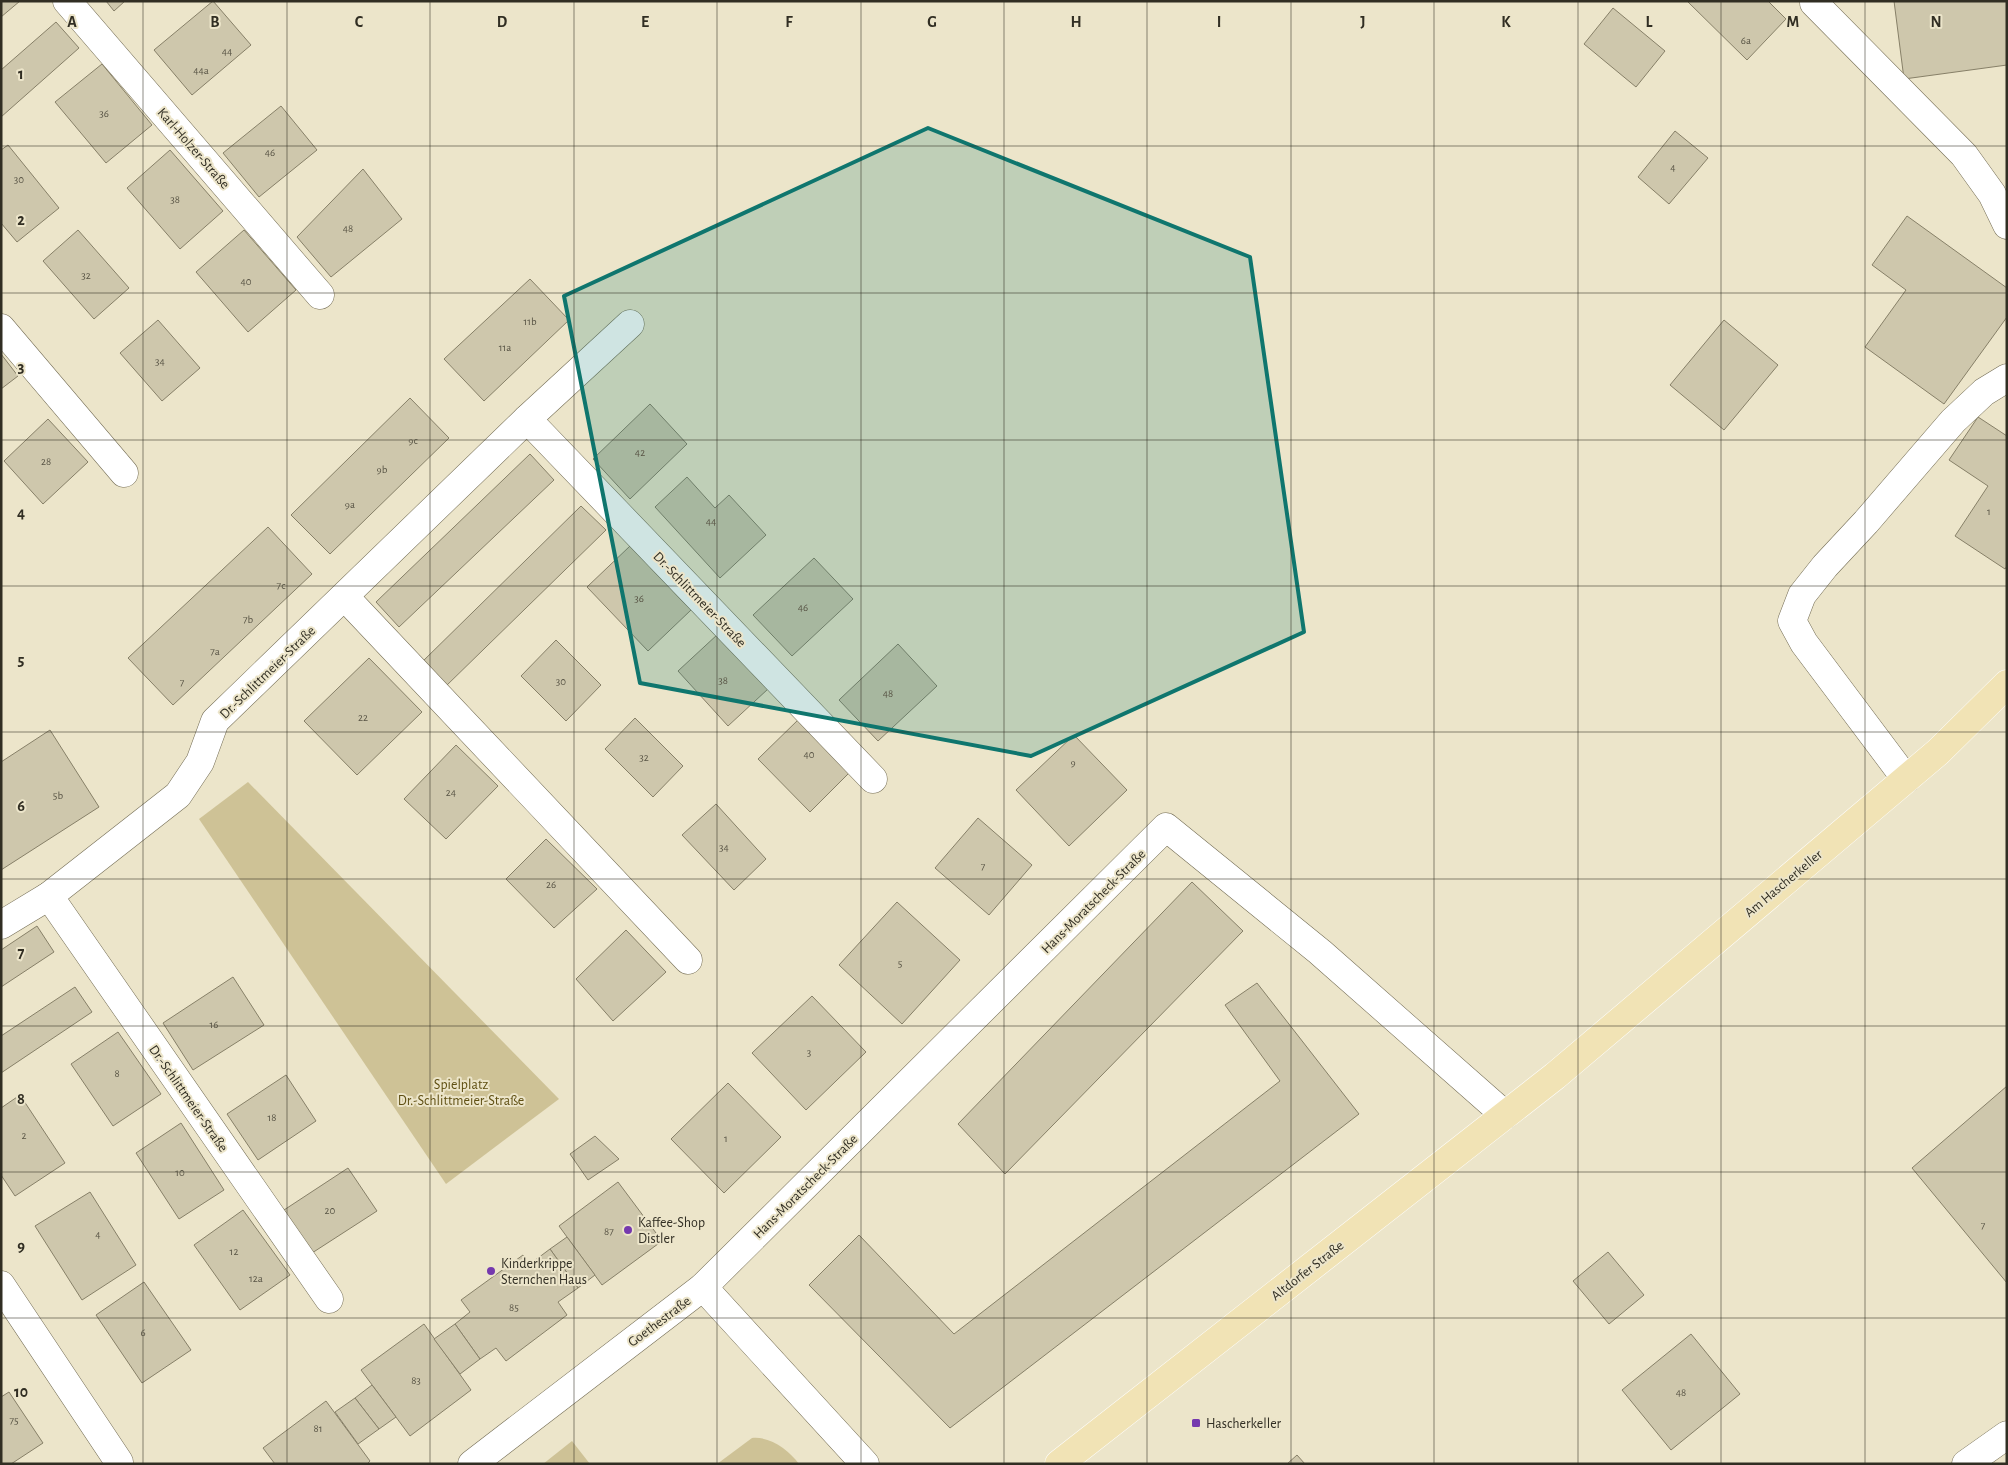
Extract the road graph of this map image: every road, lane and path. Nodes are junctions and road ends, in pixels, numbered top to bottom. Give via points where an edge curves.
1 (68, 1) edge
2 (1814, 3) dead end
3 (2007, 225) edge
4 (320, 294) dead end
5 (630, 324) dead end
6 (1, 328) edge
7 (2007, 378) edge
8 (527, 419) junction
9 (124, 473) dead end
10 (345, 597) junction
11 (2007, 684) edge
12 (873, 779) dead end
13 (1906, 779) junction
14 (49, 896) junction
15 (1, 925) edge
16 (688, 960) dead end
17 (1555, 1076) joint
18 (1505, 1115) junction
19 (1, 1285) edge
20 (703, 1287) junction
21 (329, 1299) dead end
22 (2007, 1435) edge
23 (119, 1462) dead end
24 (472, 1464) edge
25 (865, 1464) edge
26 (1059, 1464) edge
27 (1966, 1464) edge

1 - 4 street, Karl-Holzer-Straße
2 - 3 street via 1964,156 1992,194
5 - 8 street, Dr.-Schlittmeier-Straße
6 - 9 street
7 - 13 street via 1984,392 1954,421 1824,566 1802,595 1792,621 1804,642
8 - 10 street, Dr.-Schlittmeier-Straße
8 - 12 street, Dr.-Schlittmeier-Straße
10 - 14 street, Dr.-Schlittmeier-Straße via 215,721 200,762 178,795
10 - 16 street
11 - 13 main road, Am Hascherkeller
13 - 17 main road, Am Hascherkeller
14 - 15 street, Dr.-Schlittmeier-Straße
14 - 21 street, Dr.-Schlittmeier-Straße
17 - 18 main road, Altdorfer Straße
18 - 20 street, Hans-Moratscheck-Straße via 1320,952 1166,827
18 - 26 main road, Altdorfer Straße
19 - 23 street
20 - 24 street, Goethestraße
20 - 25 street, Goethestraße
22 - 27 street

